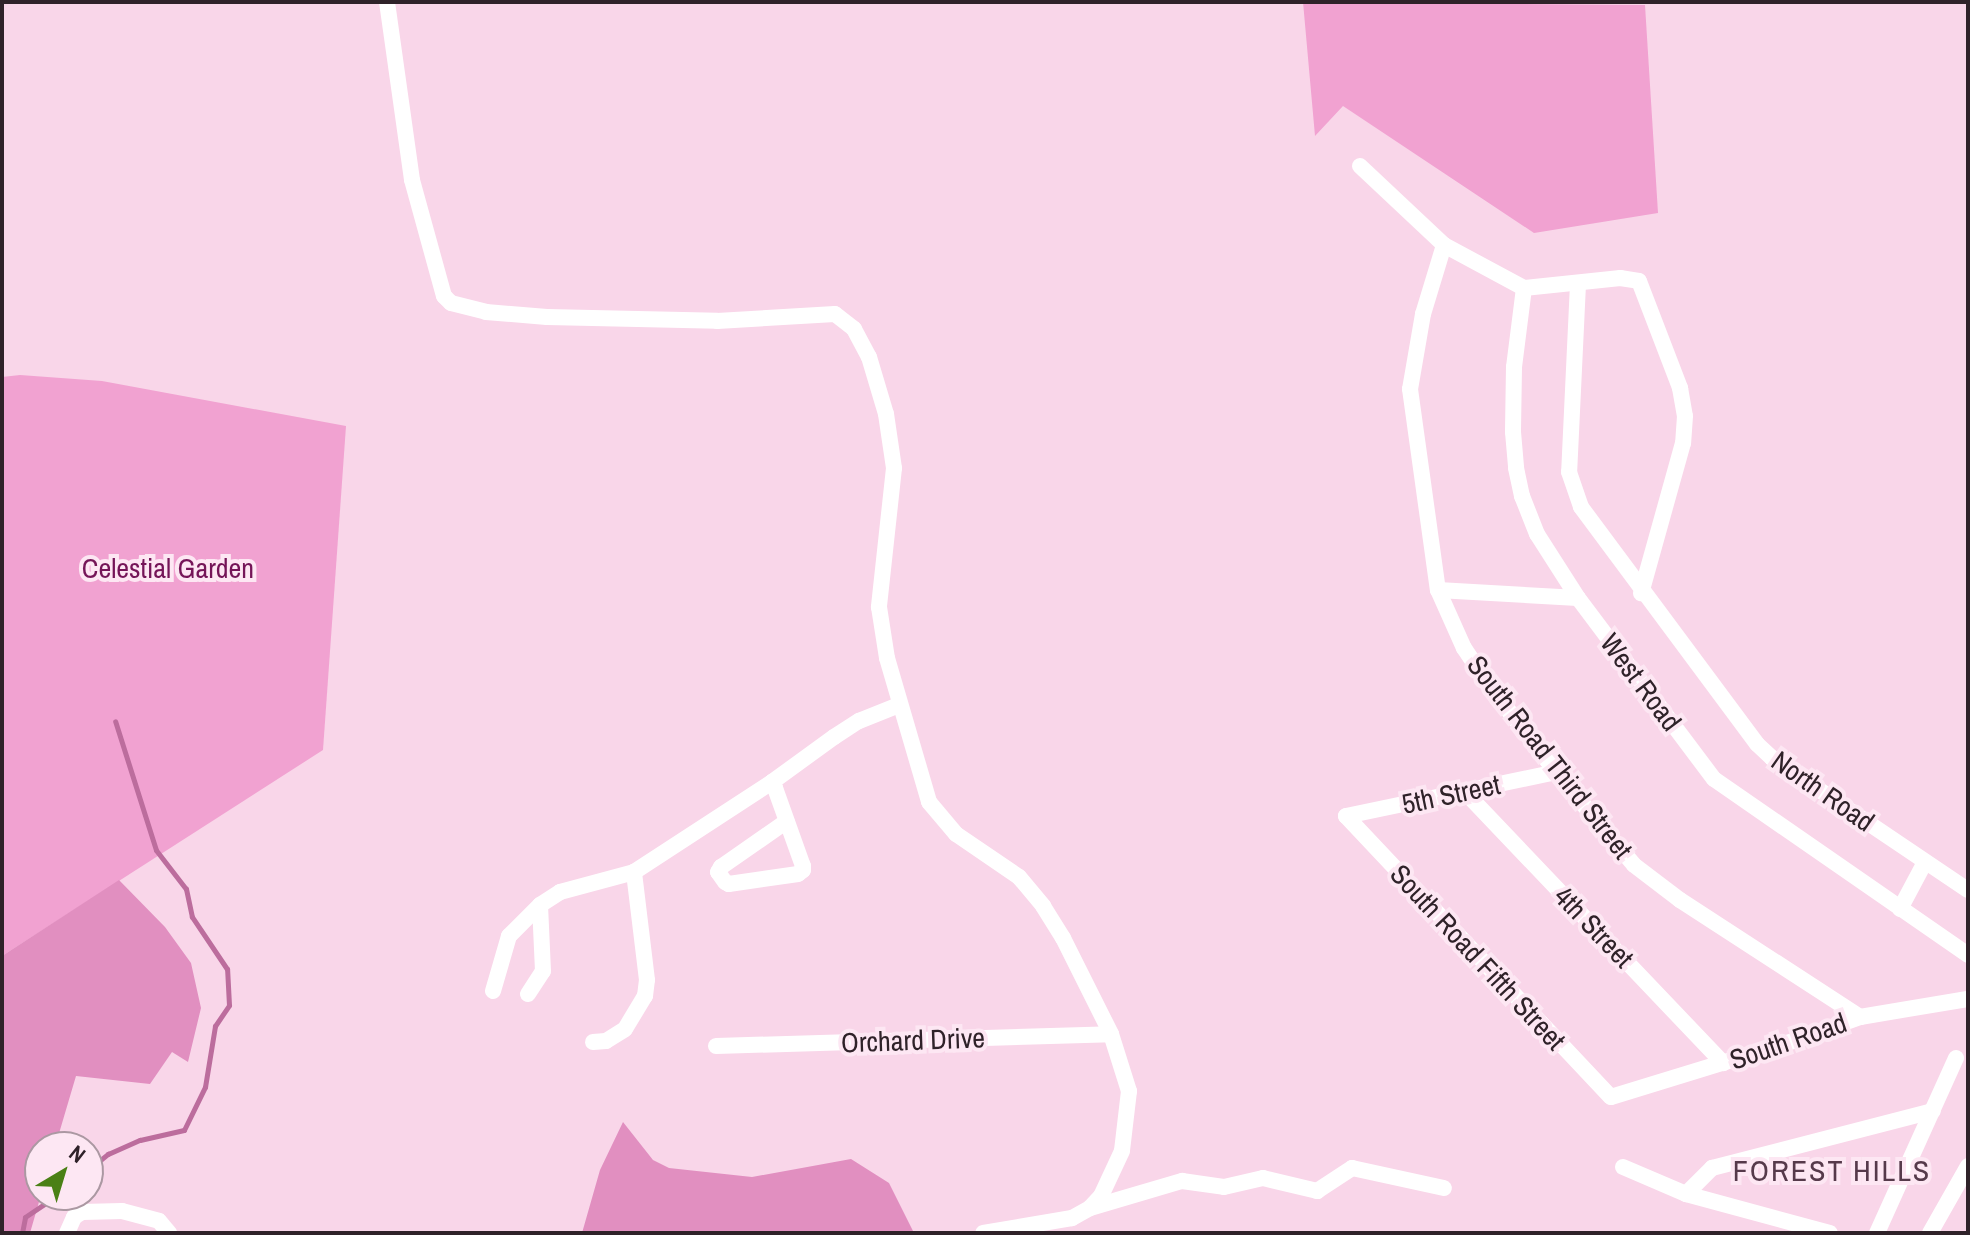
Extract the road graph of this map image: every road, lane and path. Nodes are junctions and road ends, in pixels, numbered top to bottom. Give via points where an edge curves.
1 (387, 2) edge
2 (1360, 166) dead end
3 (1444, 245) junction
4 (1578, 284) junction
5 (1524, 288) junction
6 (1438, 590) junction
7 (1641, 593) junction
8 (1578, 598) junction
9 (899, 705) junction
10 (1556, 772) junction
11 (772, 782) junction
12 (1464, 791) junction
13 (1346, 816) joint
14 (787, 821) junction
15 (1925, 862) junction
16 (634, 872) junction
17 (1968, 890) edge
18 (540, 905) junction
19 (1900, 909) junction
20 (1968, 955) edge
21 (493, 991) dead end
22 (528, 994) dead end
23 (1968, 999) edge
24 (1860, 1017) junction
25 (1111, 1034) junction
26 (593, 1042) dead end
27 (716, 1046) dead end
28 (1956, 1058) dead end
29 (1723, 1063) junction
30 (1611, 1097) joint
31 (1933, 1111) junction
32 (1968, 1166) edge
33 (1623, 1167) dead end
34 (1444, 1188) dead end
35 (1686, 1194) junction
36 (1090, 1208) junction
37 (67, 1233) edge
38 (169, 1233) edge
39 (983, 1233) edge
40 (1830, 1233) edge
41 (1877, 1233) edge
42 (1930, 1233) edge

1 - 9 street via 412,180 444,296 451,303 547,317 717,321 835,314 854,329 869,357 886,414 894,468 879,607
2 - 3 street
3 - 5 street
3 - 6 street, South Road Third Street via 1423,314 1410,389
4 - 5 street
4 - 7 street, North Road via 1569,472 1581,507
4 - 7 street via 1639,281 1680,388 1683,443
5 - 8 street, West Road via 1514,367 1516,468 1537,534
6 - 8 street
6 - 10 street, South Road Third Street via 1464,648
7 - 15 street, North Road via 1772,758
8 - 19 street, West Road via 1714,779
9 - 11 street via 859,721
9 - 25 street via 929,802 956,834 1019,877 1043,906
10 - 12 street, 5th Street
10 - 24 street, South Road Third Street via 1634,865
11 - 14 street
11 - 16 street
12 - 13 street, 5th Street
12 - 29 street, 4th Street
13 - 30 street, South Road Fifth Street
14 - 14 street via 801,873 725,882 718,872 721,867
15 - 17 street, North Road
15 - 19 street
16 - 18 street via 560,892
16 - 26 street via 645,996 625,1029
18 - 21 street via 509,936
18 - 22 street via 543,971
19 - 20 street, West Road
23 - 24 street, South Road
24 - 29 street, South Road
25 - 27 street, Orchard Drive
25 - 36 street via 1129,1091 1128,1123 1111,1176
28 - 31 street
29 - 30 street, South Road
31 - 35 street via 1712,1168
31 - 41 street
32 - 42 street
33 - 35 street
34 - 36 street via 1352,1168 1317,1191 1263,1178 1224,1187 1182,1181
35 - 40 street
36 - 39 street via 1072,1218
37 - 38 street via 82,1212 122,1211 159,1221

